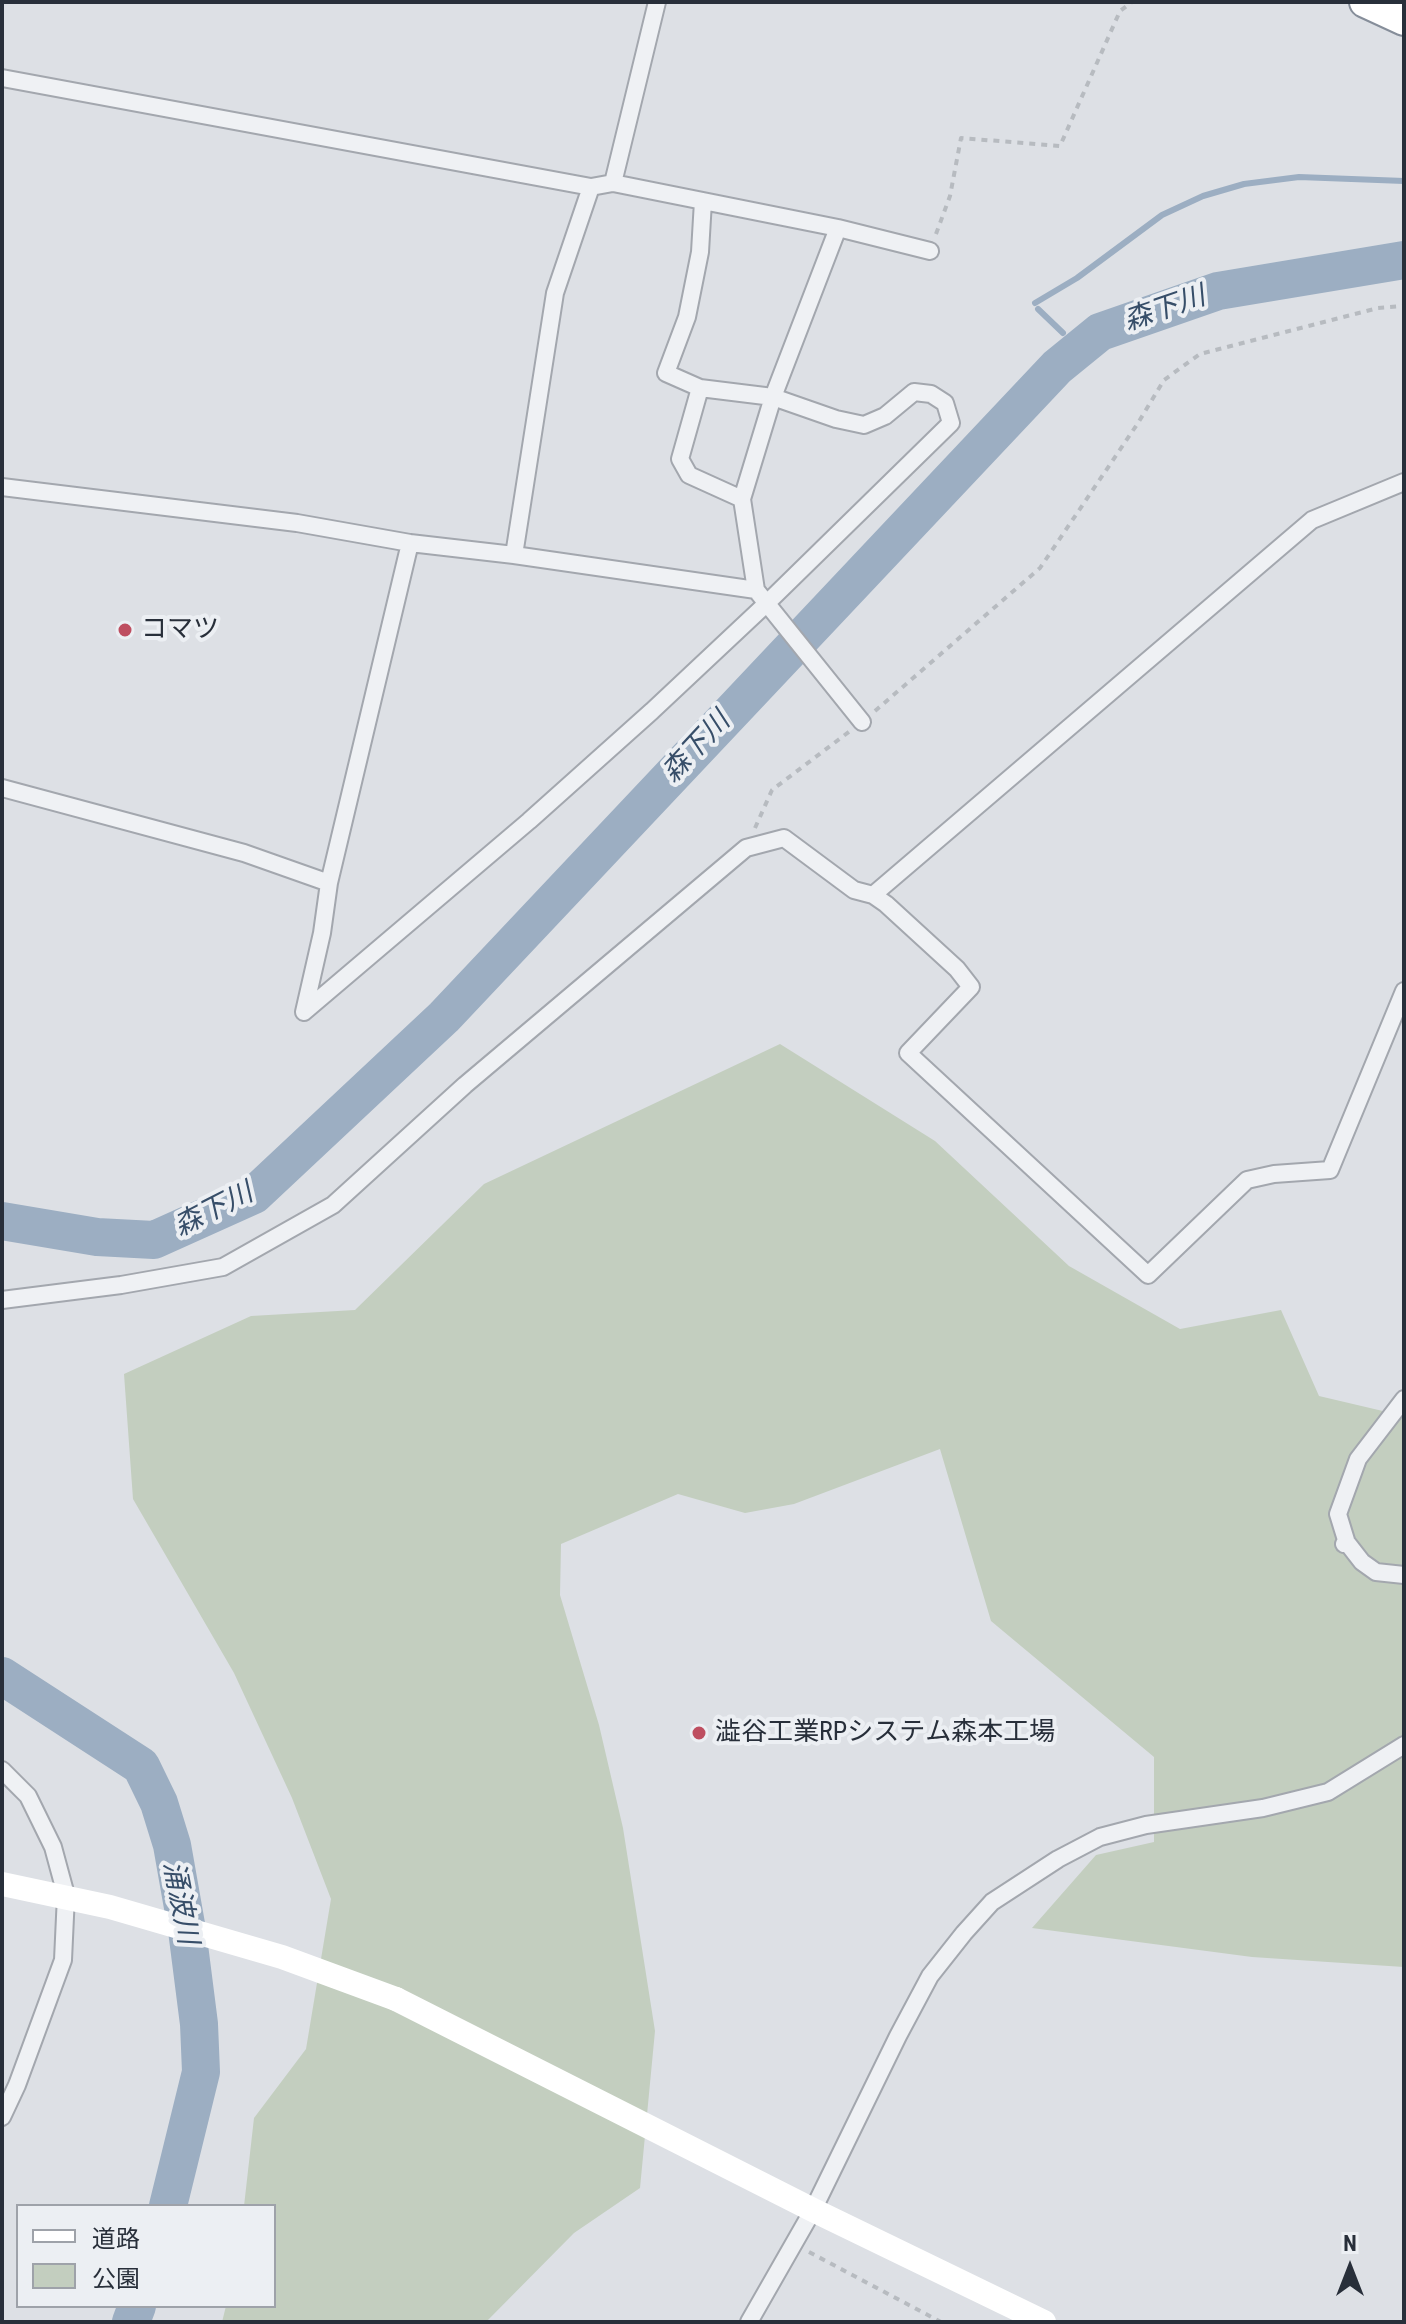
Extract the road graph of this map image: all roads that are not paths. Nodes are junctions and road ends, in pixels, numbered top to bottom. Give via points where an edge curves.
1 (657, 2) edge
2 (1365, 2) edge
3 (1404, 20) edge
4 (2, 78) edge
5 (613, 183) junction
6 (591, 187) junction
7 (703, 201) junction
8 (838, 228) junction
9 (930, 251) road end
10 (700, 388) junction
11 (773, 397) junction
12 (1404, 482) edge
13 (2, 487) edge
14 (742, 499) junction
15 (410, 543) junction
16 (514, 555) junction
17 (756, 590) junction
18 (768, 609) junction
19 (857, 717) road end
20 (2, 788) edge
21 (329, 883) junction
22 (873, 895) junction
23 (1404, 991) edge
24 (2, 1300) edge
25 (1404, 1399) edge
26 (1404, 1575) edge
27 (1404, 1745) edge
28 (2, 1770) edge
29 (2, 1884) edge
30 (2, 2117) edge
31 (813, 2210) junction
32 (749, 2322) edge
33 (1044, 2322) edge

1 - 5 street
2 - 3 highway
4 - 6 street
5 - 6 street
5 - 7 street
6 - 16 street via 555,293
7 - 8 street
7 - 10 street via 687,317 666,373
8 - 9 street
8 - 11 street
10 - 11 street
10 - 14 street via 680,459 689,475
11 - 14 street
11 - 18 street via 864,425 885,416 914,392 931,394 945,403 951,423
12 - 22 street via 1312,520
13 - 15 street via 297,523
14 - 17 street
15 - 16 street
15 - 21 street
16 - 17 street
17 - 18 street
18 - 19 street
18 - 21 street via 304,1012
20 - 21 street via 244,853
22 - 23 street via 971,987 908,1053 1148,1275 1247,1180 1330,1170
22 - 24 street via 854,890 784,838 746,848 465,1085 333,1205 223,1267
25 - 26 street via 1358,1459 1338,1514 1344,1544 1362,1562 1376,1572
27 - 31 street via 1328,1792 1100,1837 992,1902 930,1976
28 - 30 street via 28,1796 53,1847 66,1895 63,1960
29 - 31 street, bridge via 110,1907 282,1957 396,1999
31 - 32 street
31 - 33 street

